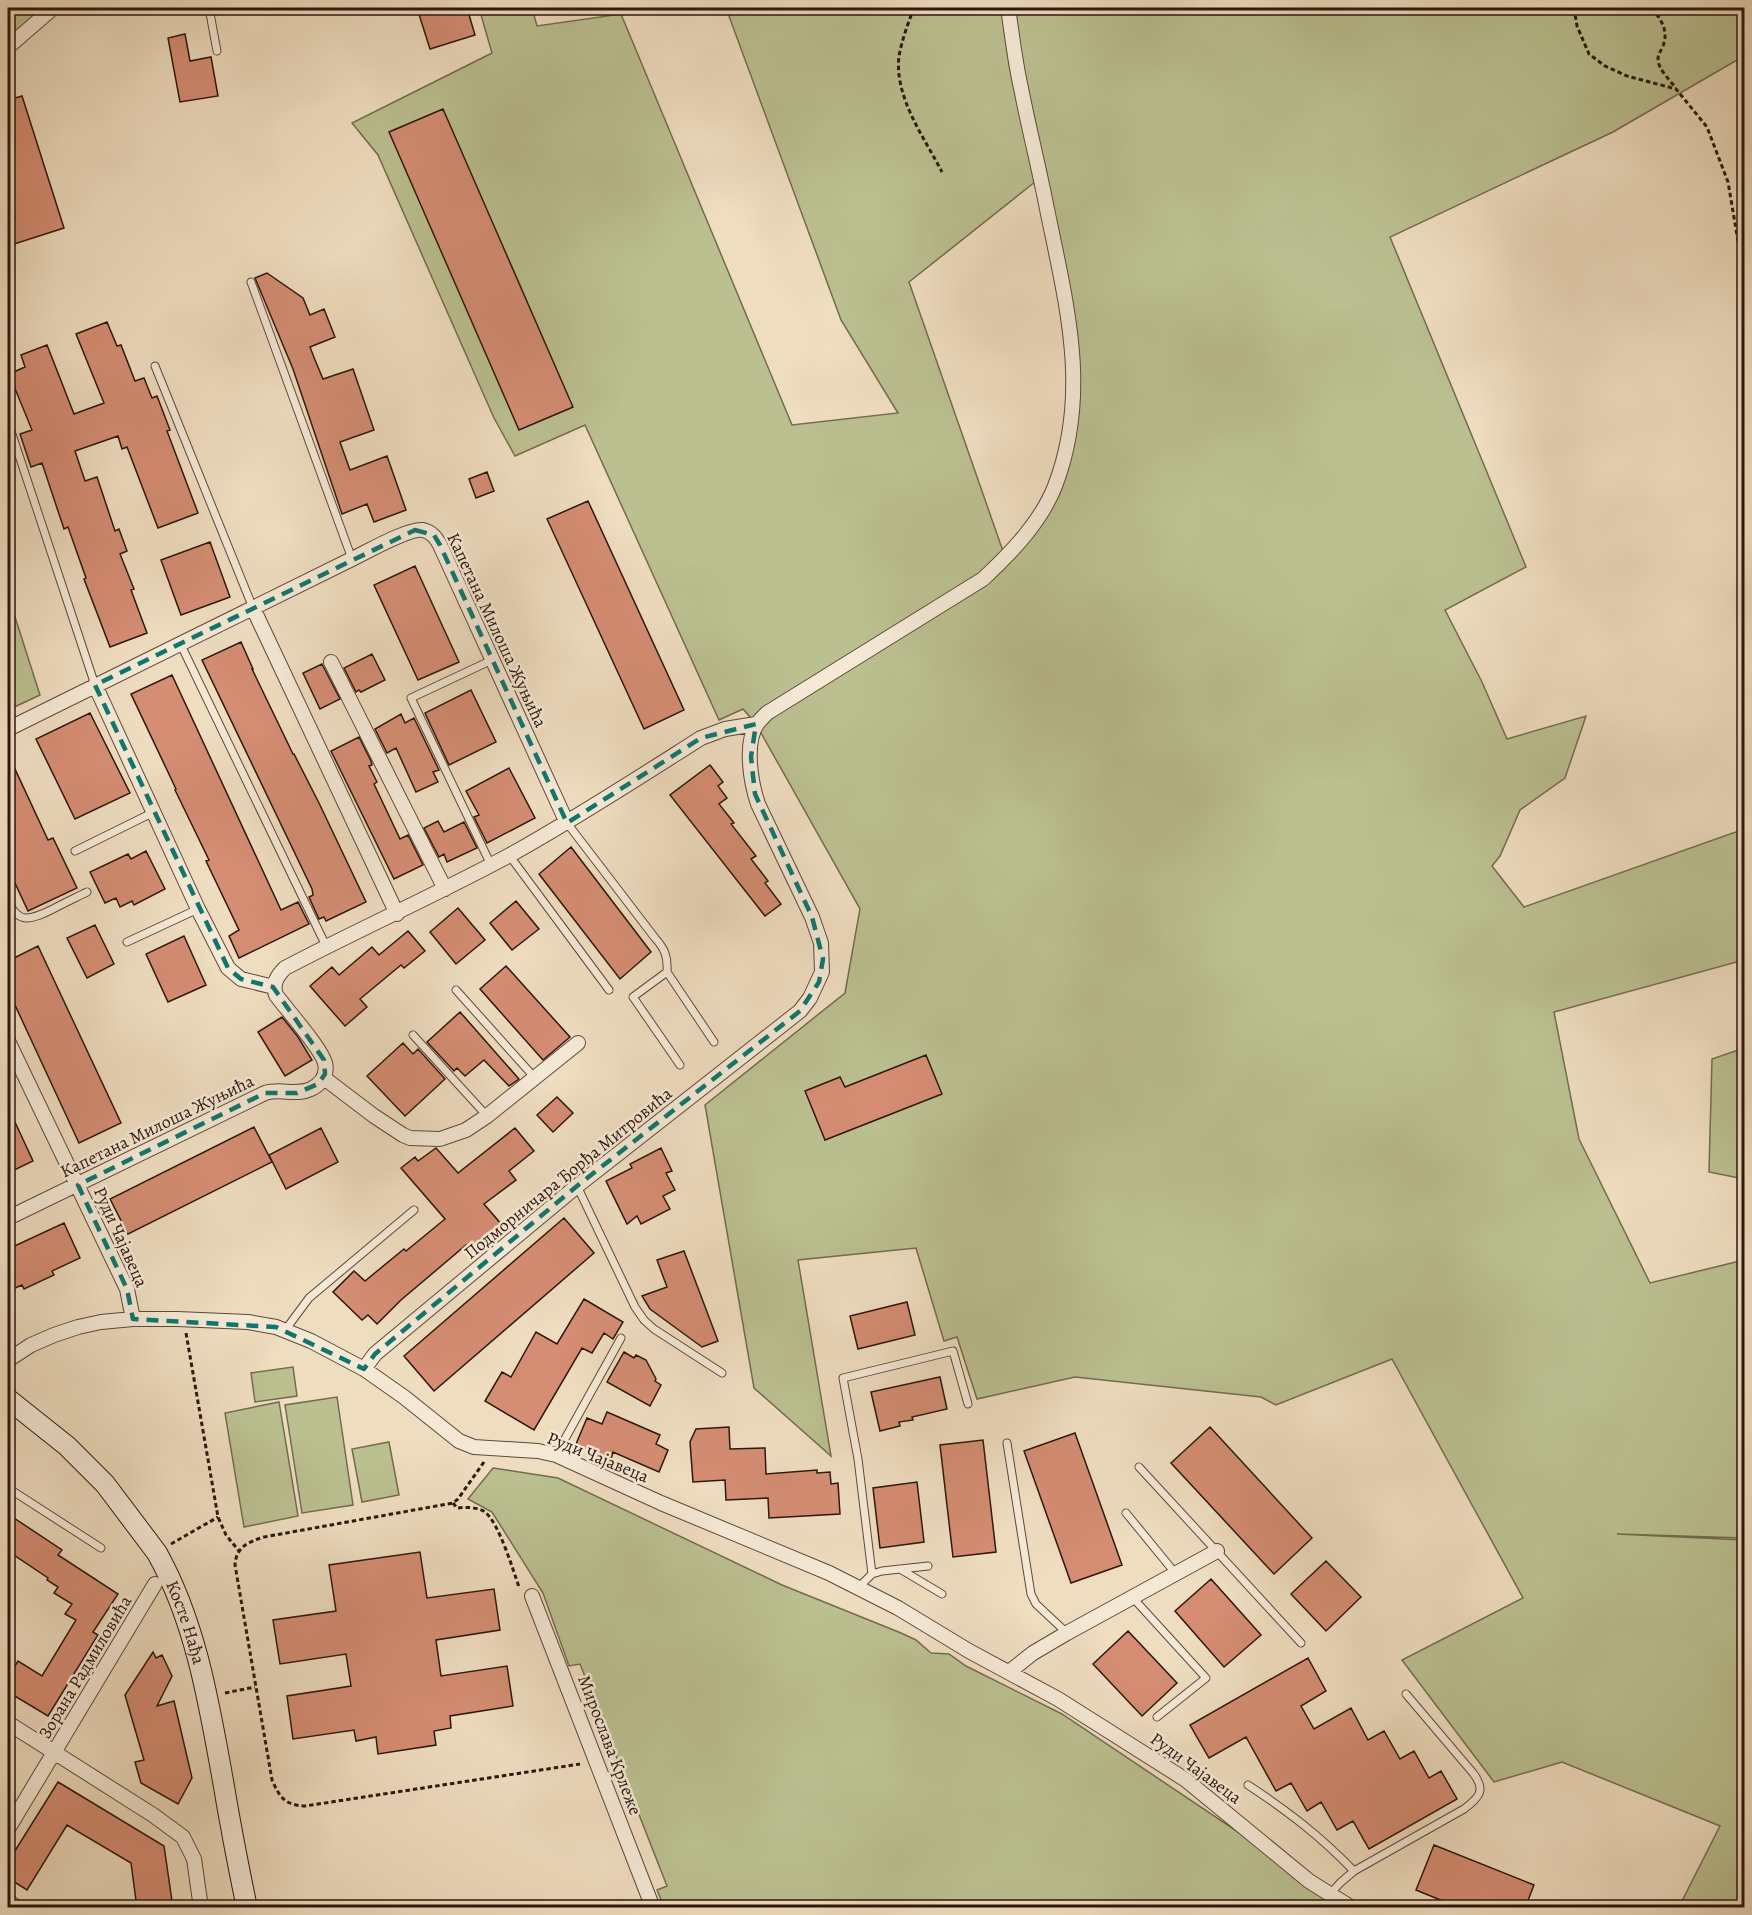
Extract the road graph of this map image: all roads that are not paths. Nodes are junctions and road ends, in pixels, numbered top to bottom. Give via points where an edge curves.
1 (53, 8) edge
2 (209, 8) edge
3 (1008, 8) edge
4 (8, 47) edge
5 (217, 51) dead end
6 (251, 282) dead end
7 (155, 366) dead end
8 (8, 422) edge
9 (352, 559) junction
10 (253, 608) junction
11 (180, 642) junction
12 (492, 660) junction
13 (331, 662) dead end
14 (95, 685) junction
15 (756, 724) junction
16 (8, 729) edge
17 (154, 812) junction
18 (567, 823) junction
19 (75, 851) dead end
20 (509, 855) junction
21 (491, 865) junction
22 (445, 889) junction
23 (87, 892) dead end
24 (8, 900) edge
25 (198, 909) junction
26 (397, 914) junction
27 (127, 942) dead end
28 (327, 948) junction
29 (667, 972) junction
30 (274, 987) junction
31 (456, 990) dead end
32 (609, 990) dead end
33 (413, 1035) dead end
34 (8, 1041) edge
35 (714, 1042) dead end
36 (578, 1043) dead end
37 (680, 1065) dead end
38 (324, 1078) junction
39 (535, 1078) junction
40 (487, 1116) junction
41 (78, 1185) junction
42 (577, 1186) junction
43 (414, 1210) dead end
44 (8, 1218) edge
45 (133, 1319) junction
46 (286, 1329) junction
47 (621, 1338) dead end
48 (8, 1360) edge
49 (364, 1369) junction
50 (722, 1373) dead end
51 (8, 1400) edge
52 (968, 1404) dead end
53 (1007, 1443) dead end
54 (556, 1455) junction
55 (1139, 1467) dead end
56 (8, 1488) edge
57 (1126, 1513) dead end
58 (101, 1548) dead end
59 (1217, 1551) junction
60 (928, 1566) dead end
61 (900, 1569) junction
62 (872, 1574) junction
63 (1176, 1574) junction
64 (155, 1584) dead end
65 (858, 1588) junction
66 (942, 1594) dead end
67 (532, 1596) dead end
68 (1132, 1598) junction
69 (1066, 1633) junction
70 (1301, 1643) dead end
71 (1009, 1672) junction
72 (1407, 1694) dead end
73 (1157, 1717) dead end
74 (8, 1723) edge
75 (55, 1752) junction
76 (1248, 1785) dead end
77 (8, 1829) edge
78 (1354, 1871) junction
79 (1330, 1894) junction
80 (8, 1897) edge
81 (21, 1906) edge
82 (201, 1908) edge
83 (247, 1908) edge
84 (653, 1908) edge
85 (1352, 1908) edge

1 - 4 street
2 - 5 lane
3 - 15 street via 1020,87 1070,324 1073,407 1069,439 1054,489 1034,523 983,579 767,713
6 - 9 lane
7 - 10 lane
8 - 14 lane
9 - 10 street, Капетана Милоша Жуњића
9 - 12 street, Капетана Милоша Жуњића via 415,530 434,535
10 - 11 street, Капетана Милоша Жуњића
10 - 26 street
11 - 14 street, Капетана Милоша Жуњића
11 - 28 lane
12 - 18 street, Капетана Милоша Жуњића
12 - 21 lane via 411,698
13 - 22 street
14 - 16 street, Капетана Милоша Жуњића
14 - 17 street
15 - 18 street via 724,729 701,738
15 - 42 street, Подморничара Ђорђа Митровића via 750,769 755,794 812,916 821,943 822,972 800,1011
17 - 19 lane
17 - 25 street
18 - 20 street
18 - 29 lane via 664,947
20 - 21 street
20 - 32 lane
21 - 22 street
22 - 26 street
23 - 24 lane via 27,919 12,911
25 - 27 lane
25 - 30 street via 233,974
26 - 28 street
28 - 30 street via 285,968
29 - 35 lane
29 - 37 lane via 633,997
30 - 38 street via 324,1060
31 - 39 lane
33 - 40 lane
34 - 41 street, Руди Чајавеца
36 - 39 street
38 - 40 street via 410,1138 450,1136
38 - 41 street, Капетана Милоша Жуњића via 303,1091 265,1093
39 - 40 street
41 - 44 street, Капетана Милоша Жуњића
41 - 45 street, Руди Чајавеца via 127,1289
42 - 49 street, Подморничара Ђорђа Митровића via 375,1354
42 - 50 lane via 644,1320
43 - 46 lane via 309,1298
45 - 46 street, Руди Чајавеца via 248,1322
45 - 48 street, Руди Чајавеца via 78,1327 31,1345
46 - 49 street, Руди Чајавеца
47 - 54 lane
49 - 54 street, Руди Чајавеца via 459,1441 474,1447
51 - 83 street, Косте Нађа via 67,1446 105,1484 157,1553 183,1610 208,1696
52 - 62 lane via 953,1351 843,1378
53 - 69 lane via 1030,1594
54 - 65 street, Руди Чајавеца
55 - 59 lane
56 - 58 lane
57 - 63 lane
59 - 63 street
59 - 70 lane
60 - 61 lane
61 - 62 lane
61 - 66 lane
62 - 65 lane
63 - 68 street
64 - 75 street, Зорана Радмиловића
65 - 71 street, Руди Чајавеца
67 - 84 street, Мирослава Крлеже
68 - 69 street
68 - 73 lane via 1206,1678
69 - 71 street
71 - 79 street, Руди Чајавеца via 1058,1698 1186,1780
72 - 78 lane via 1473,1773 1480,1790 1476,1800 1464,1809
74 - 75 street
75 - 77 street, Зорана Радмиловића
75 - 82 street via 183,1838 194,1859
76 - 78 lane via 1305,1824
78 - 79 lane
79 - 85 street, Руди Чајавеца
80 - 81 lane

